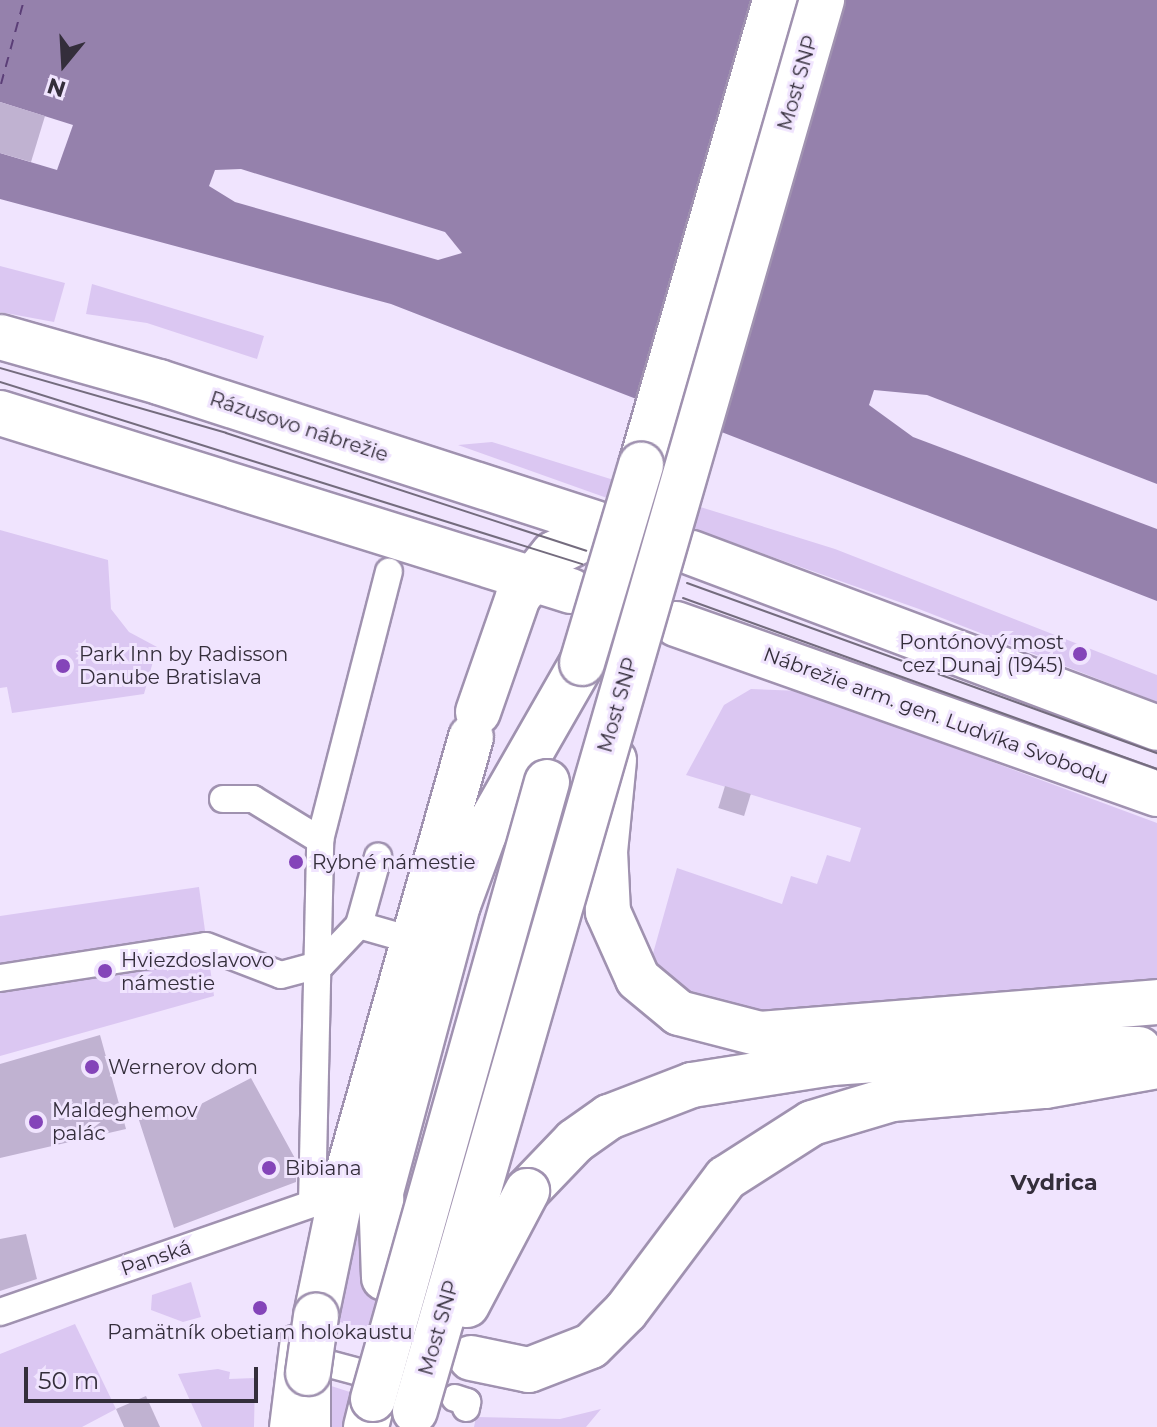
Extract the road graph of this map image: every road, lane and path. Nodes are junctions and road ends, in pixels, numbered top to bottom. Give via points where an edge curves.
1 (775, 0) edge
2 (822, 0) edge
3 (0, 337) edge
4 (0, 413) edge
5 (422, 543) junction
6 (692, 553) dead end
7 (389, 572) dead end
8 (552, 585) junction
9 (502, 628) junction
10 (695, 631) dead end
11 (582, 663) junction
12 (619, 701) junction
13 (1157, 728) edge
14 (1157, 794) edge
15 (223, 799) dead end
16 (320, 840) junction
17 (378, 857) dead end
18 (359, 925) junction
19 (395, 935) dead end
20 (322, 964) junction
21 (0, 978) edge
22 (1150, 1004) edge
23 (1157, 1049) edge
24 (1157, 1066) edge
25 (312, 1204) junction
26 (384, 1278) dead end
27 (0, 1312) edge
28 (471, 1358) dead end
29 (319, 1369) junction
30 (366, 1399) edge
31 (437, 1411) edge
32 (283, 1427) edge
33 (308, 1427) edge

1 - 11 main road, bridge
2 - 12 main road, Most SNP, bridge
3 - 8 main road, Rázusovo nábrežie via 159,382 594,529 553,554
4 - 5 main road
5 - 8 main road
5 - 9 main road via 475,585
6 - 13 main road
7 - 16 street via 376,665
8 - 9 main road
9 - 29 main road, bridge via 340,1200 316,1316
10 - 14 main road, Nábrežie arm. gen. Ludvíka Svobodu
11 - 26 main road via 484,834 400,1113 378,1214
11 - 30 main road, bridge
12 - 22 main road, bridge via 605,851 612,926 644,987 679,1013 713,1025 779,1033
12 - 31 main road, Most SNP, bridge
15 - 16 street via 253,799
16 - 20 street
17 - 18 street
18 - 19 street
18 - 20 street
20 - 21 street via 281,975 206,946
20 - 25 street
23 - 31 main road, bridge via 1045,1048 832,1063 712,1081 609,1117 541,1173 504,1229
24 - 28 main road via 1045,1086 892,1099 812,1123 726,1178 626,1311 591,1346 529,1370
25 - 27 street, Panská
25 - 32 street via 319,1204 291,1367 286,1366
29 - 30 street
29 - 33 main road

